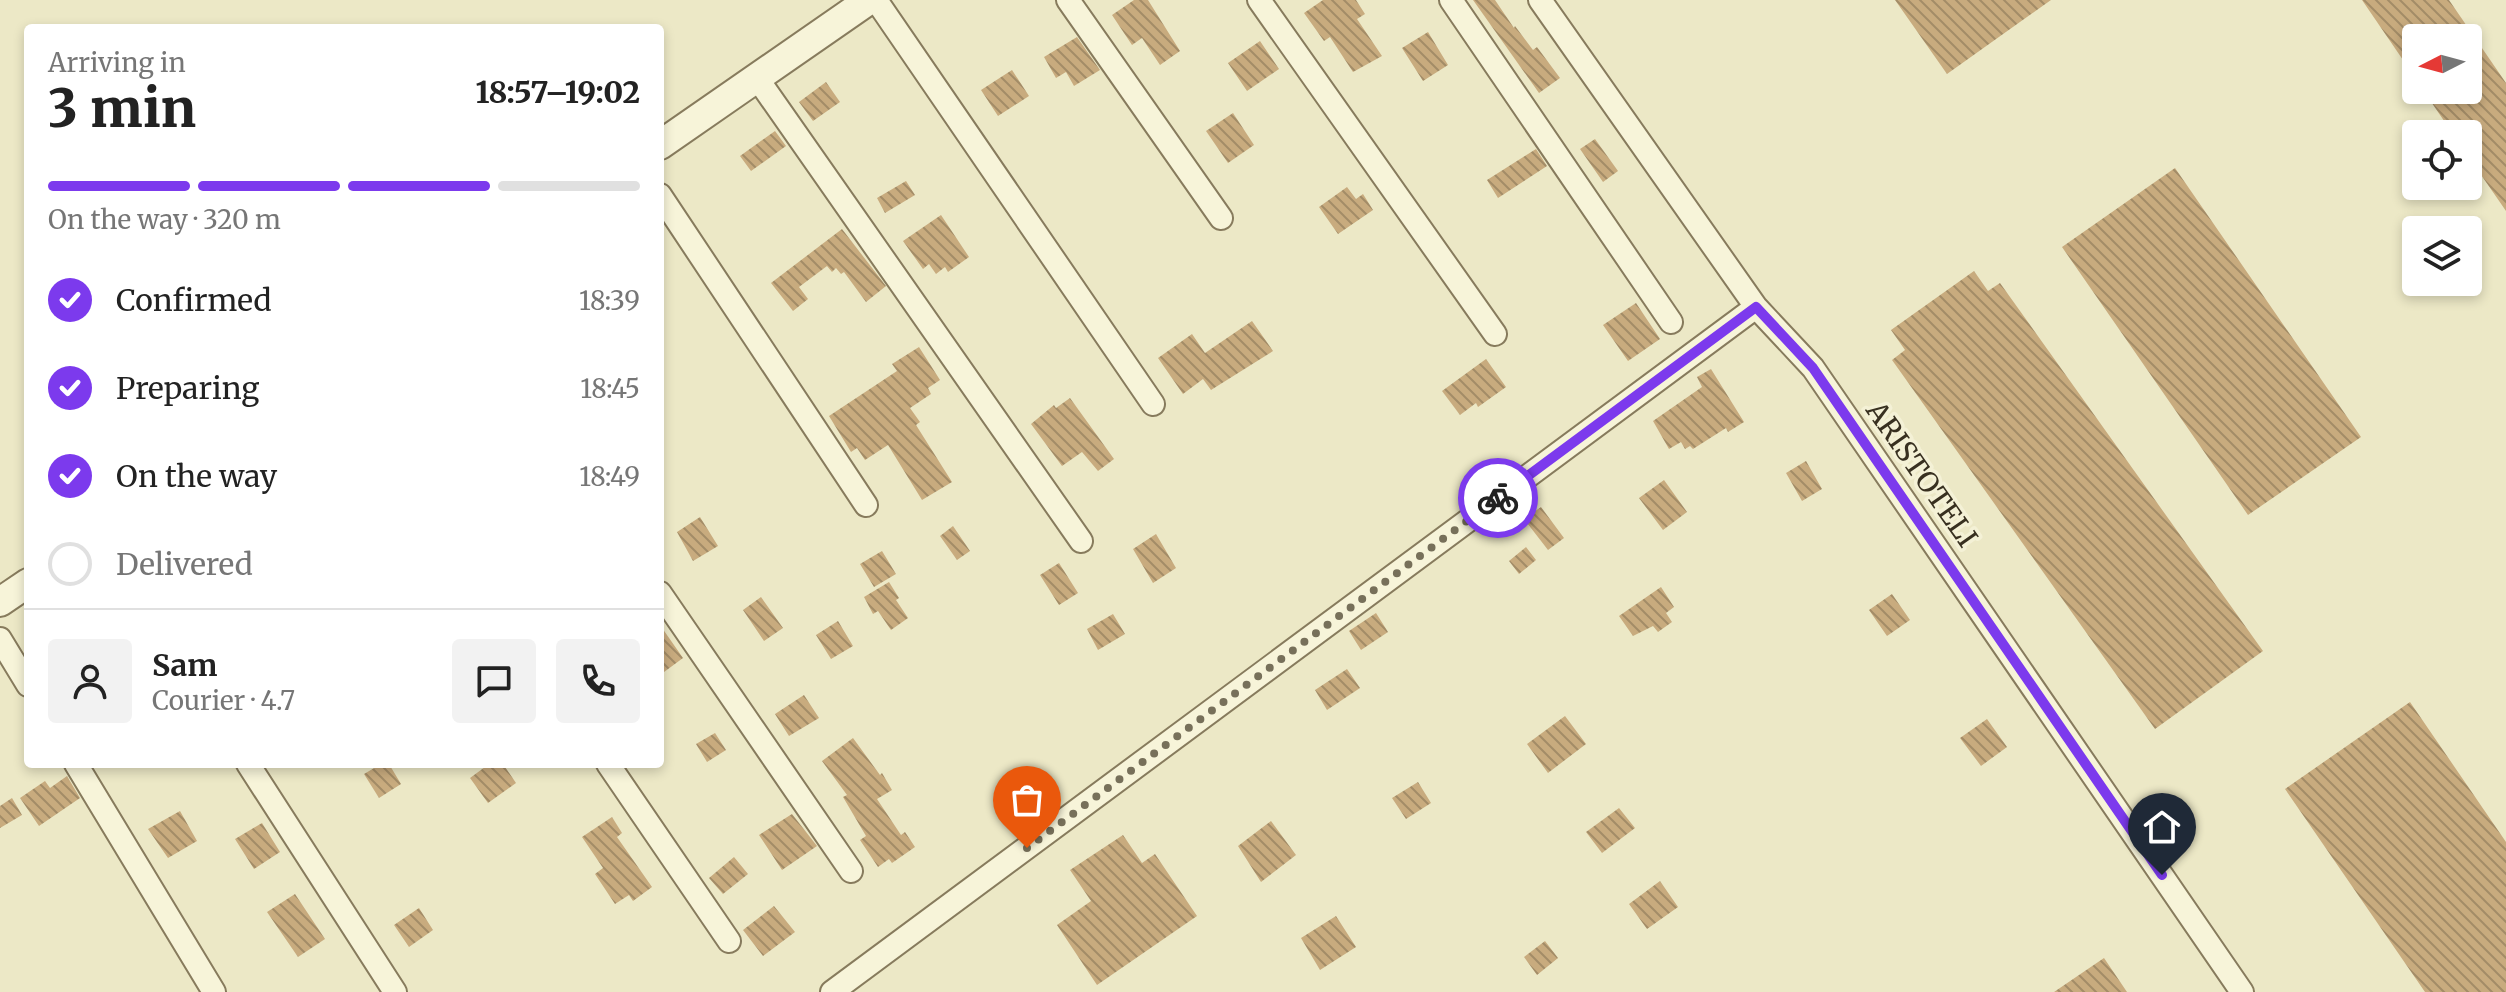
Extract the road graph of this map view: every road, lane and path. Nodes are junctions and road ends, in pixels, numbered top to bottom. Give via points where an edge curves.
1 (869, 0) edge
2 (876, 0) edge
3 (1068, 0) edge
4 (1259, 0) edge
5 (1451, 0) edge
6 (1540, 0) edge
7 (757, 78) junction
8 (664, 142) edge
9 (664, 201) edge
10 (1221, 218) dead end
11 (1756, 307) junction
12 (1671, 322) dead end
13 (1495, 334) dead end
14 (1153, 404) dead end
15 (866, 505) dead end
16 (1081, 541) dead end
17 (24, 586) edge
18 (664, 599) edge
19 (0, 602) edge
20 (0, 639) edge
21 (24, 678) edge
22 (78, 768) edge
23 (251, 768) edge
24 (611, 768) edge
25 (851, 871) dead end
26 (729, 941) dead end
27 (214, 992) edge
28 (395, 992) edge
29 (832, 992) edge
30 (2242, 992) edge

1 - 7 street
2 - 14 street
3 - 10 street
4 - 13 street
5 - 12 street
6 - 11 street, ARISTOTELI
7 - 8 street
7 - 16 street
9 - 15 street
11 - 29 street
11 - 30 street, ARISTOTELI via 1813,368
17 - 19 street
18 - 25 street
20 - 21 street
22 - 27 street
23 - 28 street
24 - 26 street

